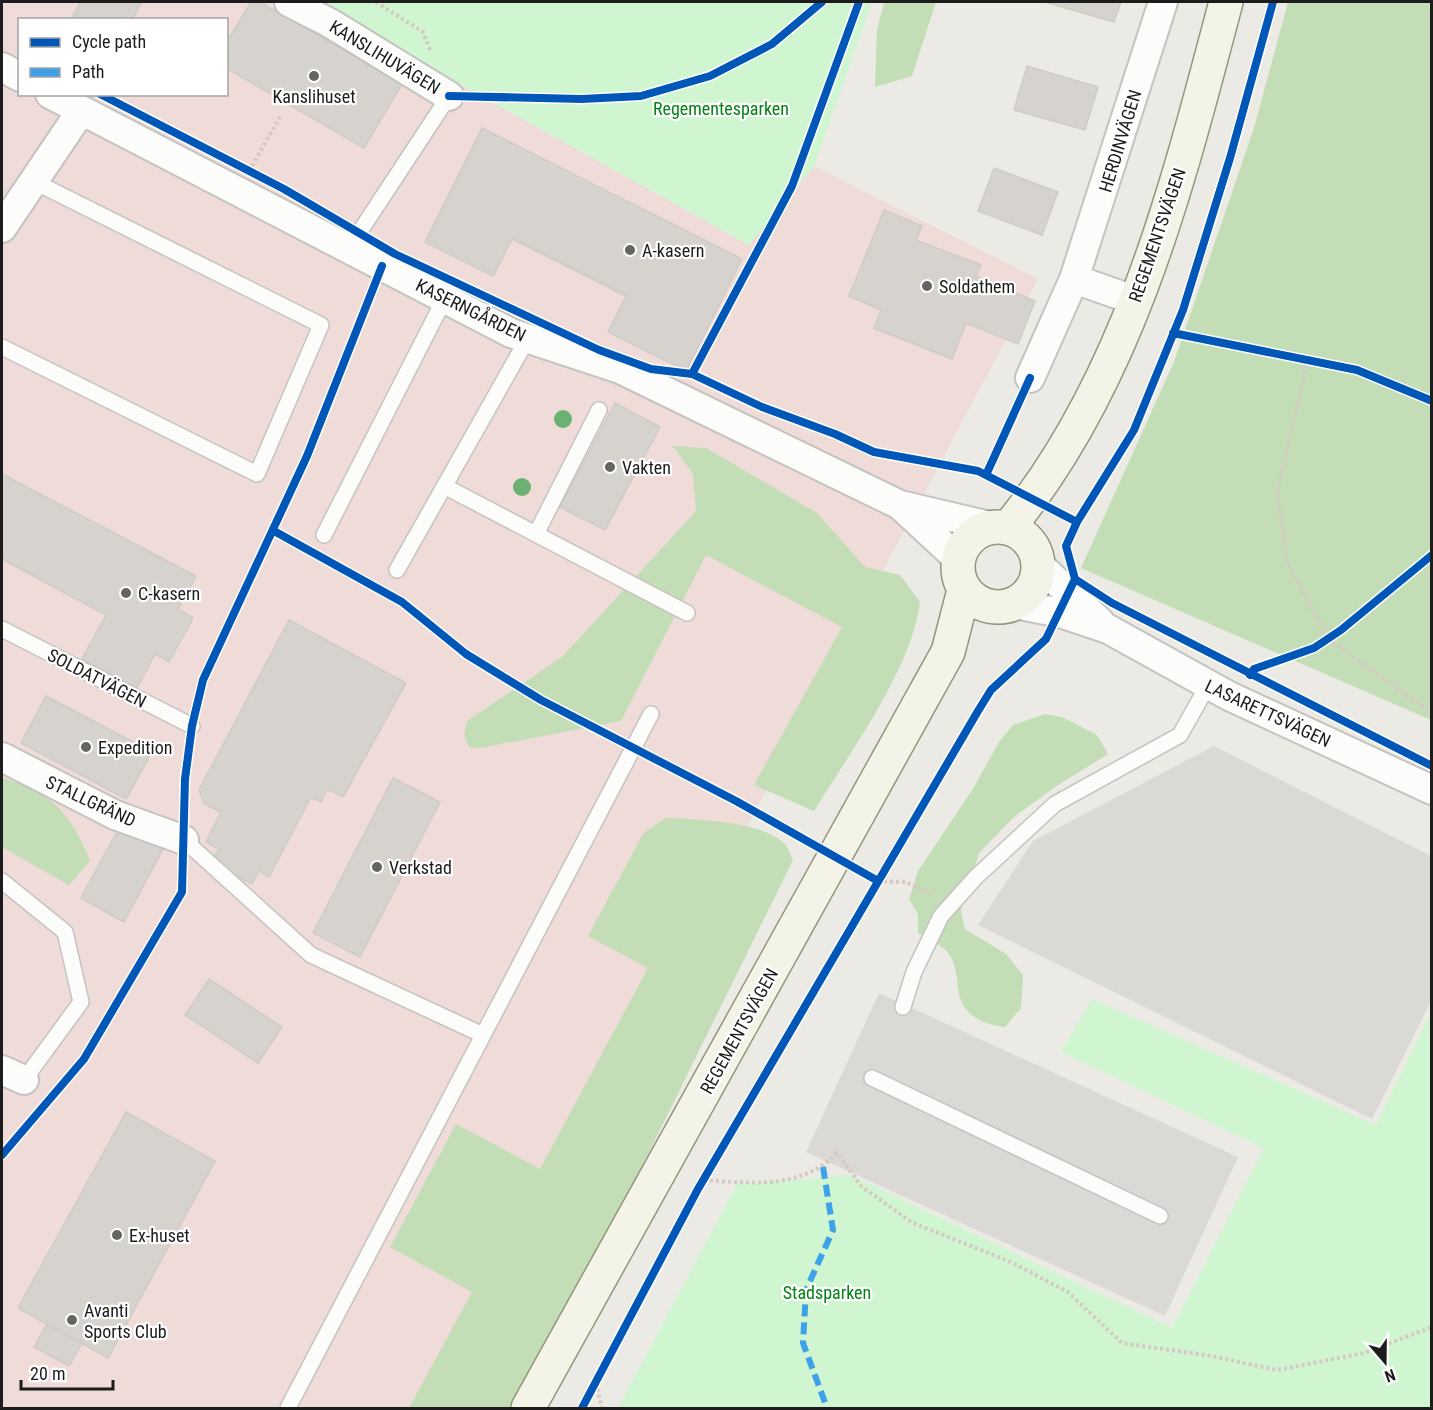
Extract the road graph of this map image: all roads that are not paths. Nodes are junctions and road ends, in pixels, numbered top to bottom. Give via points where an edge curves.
1 (289, 2) edge
2 (1163, 2) edge
3 (1226, 2) edge
4 (2, 67) edge
5 (18, 76) edge
6 (55, 96) edge
7 (449, 96) joint
8 (81, 111) junction
9 (33, 181) junction
10 (2, 228) edge
11 (349, 248) junction
12 (1074, 279) junction
13 (445, 298) junction
14 (1134, 300) junction
15 (528, 338) junction
16 (2, 347) edge
17 (1030, 378) dead end
18 (598, 410) dead end
19 (1061, 458) junction
20 (444, 486) junction
21 (900, 505) junction
22 (1001, 528) junction
23 (536, 534) junction
24 (324, 535) dead end
25 (1037, 558) junction
26 (397, 570) dead end
27 (961, 575) junction
28 (1010, 605) junction
29 (687, 613) dead end
30 (2, 629) edge
31 (1108, 629) junction
32 (948, 652) junction
33 (1208, 685) junction
34 (651, 714) dead end
35 (192, 726) dead end
36 (2, 757) edge
37 (1431, 790) edge
38 (184, 840) joint
39 (2, 881) edge
40 (903, 1007) dead end
41 (483, 1035) junction
42 (13, 1075) edge
43 (872, 1078) dead end
44 (1160, 1216) dead end
45 (288, 1408) edge
46 (528, 1408) edge

1 - 7 street, KANSLIHUVÄGEN
2 - 12 street, HERDINVÄGEN
3 - 14 main road, REGEMENTSVÄGEN via 1190,138
4 - 5 street
6 - 8 street, KASERNGÅRDEN
7 - 11 lane
8 - 9 street
8 - 11 street, KASERNGÅRDEN
9 - 10 street
9 - 16 lane via 321,325 257,474
11 - 13 street, KASERNGÅRDEN
12 - 14 street
12 - 17 street, HERDINVÄGEN
13 - 15 street, KASERNGÅRDEN
13 - 24 lane
14 - 19 main road, REGEMENTSVÄGEN
15 - 20 lane
15 - 21 street, KASERNGÅRDEN via 620,369
18 - 23 lane
19 - 22 main road, REGEMENTSVÄGEN
19 - 25 main road, REGEMENTSVÄGEN
20 - 23 lane
20 - 26 lane
21 - 22 street, KASERNGÅRDEN
21 - 27 street, KASERNGÅRDEN
22 - 25 main road via 1024,538
22 - 27 main road via 978,532 965,544
23 - 29 lane
25 - 28 main road via 1033,588
25 - 31 street, LASARETTSVÄGEN
27 - 28 main road via 981,604
27 - 32 main road, REGEMENTSVÄGEN
28 - 31 street, LASARETTSVÄGEN via 1060,613
28 - 32 main road, REGEMENTSVÄGEN
30 - 35 lane, SOLDATVÄGEN
31 - 33 street, LASARETTSVÄGEN
32 - 46 main road, REGEMENTSVÄGEN
33 - 37 street, LASARETTSVÄGEN
33 - 40 lane via 1180,735 1055,804 976,877 941,916 914,972
34 - 41 lane
36 - 38 street, STALLGRÄND via 115,815
38 - 41 lane via 311,955
39 - 42 lane via 65,932 81,1002
41 - 45 lane
43 - 44 lane

